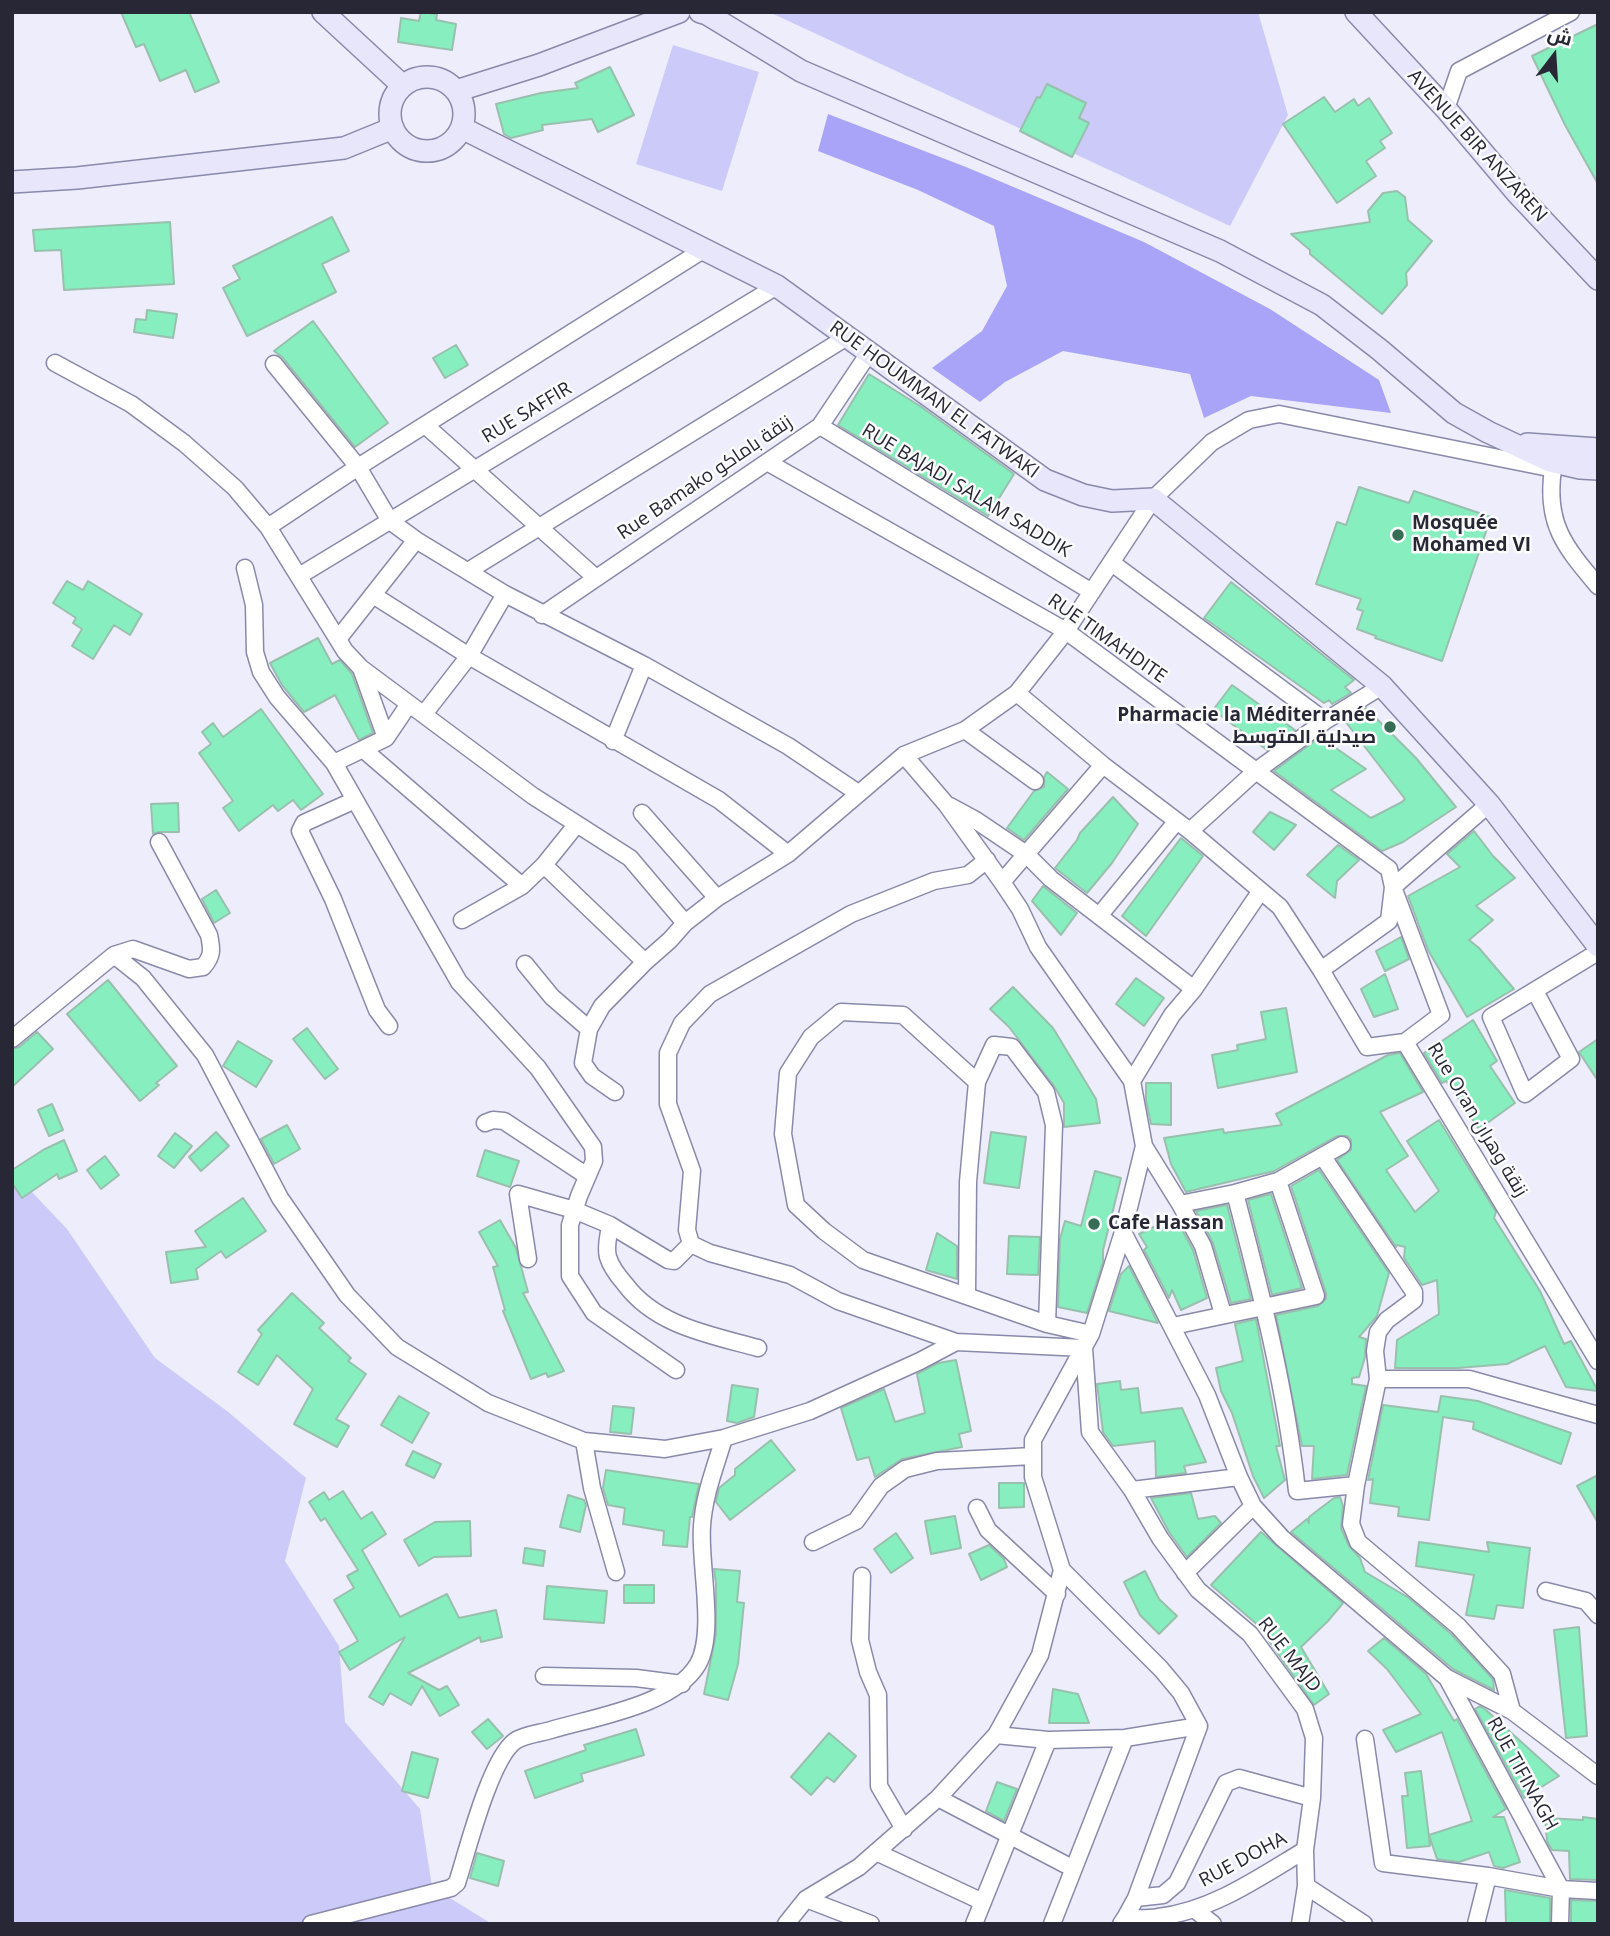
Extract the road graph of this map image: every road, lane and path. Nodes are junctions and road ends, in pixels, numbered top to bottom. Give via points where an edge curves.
1 (323, 12) edge
2 (679, 12) edge
3 (700, 12) edge
4 (1356, 12) edge
5 (1570, 12) edge
6 (403, 86) junction
7 (456, 91) junction
8 (1446, 109) junction
9 (393, 128) junction
10 (462, 128) junction
11 (12, 182) edge
12 (703, 250) junction
13 (1590, 263) edge
14 (1598, 279) edge
15 (777, 286) junction
16 (847, 337) junction
17 (869, 353) junction
18 (55, 363) dead end
19 (274, 364) dead end
20 (425, 425) junction
21 (820, 426) junction
22 (1510, 449) junction
23 (767, 463) junction
24 (1597, 463) edge
25 (358, 467) junction
26 (1553, 469) junction
27 (475, 470) junction
28 (1153, 499) junction
29 (390, 521) junction
30 (268, 527) junction
31 (539, 528) junction
32 (416, 540) junction
33 (1112, 563) junction
34 (245, 568) dead end
35 (468, 571) junction
36 (299, 576) junction
37 (596, 579) junction
38 (1598, 586) edge
39 (1092, 592) junction
40 (505, 594) junction
41 (373, 595) junction
42 (542, 615) junction
43 (1066, 631) junction
44 (338, 639) junction
45 (469, 656) junction
46 (644, 665) junction
47 (361, 668) junction
48 (1382, 686) junction
49 (1017, 693) junction
50 (409, 704) junction
51 (424, 714) junction
52 (1325, 721) junction
53 (965, 730) junction
54 (386, 738) junction
55 (613, 741) junction
56 (364, 750) junction
57 (904, 755) junction
58 (334, 763) junction
59 (1103, 765) junction
60 (1255, 771) junction
61 (1035, 781) dead end
62 (858, 793) junction
63 (355, 800) junction
64 (946, 804) junction
65 (1489, 804) junction
66 (642, 813) dead end
67 (1175, 822) junction
68 (577, 824) junction
69 (1190, 831) junction
70 (159, 842) dead end
71 (788, 854) junction
72 (1026, 854) junction
73 (987, 860) junction
74 (544, 865) junction
75 (1002, 882) junction
76 (522, 886) junction
77 (1393, 887) junction
78 (1260, 892) junction
79 (717, 898) junction
80 (1099, 916) junction
81 (463, 920) dead end
82 (685, 923) junction
83 (1598, 946) edge
84 (1598, 952) edge
85 (114, 955) junction
86 (645, 962) junction
87 (525, 964) dead end
88 (1321, 970) junction
89 (1194, 989) junction
90 (1535, 991) junction
91 (390, 1026) dead end
92 (589, 1030) junction
93 (12, 1039) edge
94 (1405, 1042) junction
95 (1132, 1081) junction
96 (977, 1082) junction
97 (615, 1092) dead end
98 (485, 1123) dead end
99 (1144, 1146) junction
100 (1342, 1146) dead end
101 (1323, 1157) junction
102 (587, 1177) junction
103 (1279, 1181) junction
104 (1235, 1193) junction
105 (1180, 1204) junction
106 (575, 1210) junction
107 (610, 1225) junction
108 (1123, 1232) junction
109 (691, 1244) junction
110 (528, 1259) dead end
111 (967, 1295) junction
112 (1265, 1308) junction
113 (1223, 1314) junction
114 (1048, 1324) junction
115 (1173, 1326) junction
116 (1087, 1341) junction
117 (956, 1342) junction
118 (758, 1348) dead end
119 (1598, 1361) edge
120 (676, 1370) dead end
121 (1378, 1379) junction
122 (1598, 1415) edge
123 (724, 1438) junction
124 (584, 1441) junction
125 (1033, 1455) junction
126 (1239, 1477) junction
127 (1356, 1485) junction
128 (1132, 1490) junction
129 (1253, 1506) junction
130 (976, 1508) dead end
131 (813, 1542) dead end
132 (1062, 1570) junction
133 (616, 1573) dead end
134 (1185, 1573) junction
135 (862, 1576) dead end
136 (1546, 1591) dead end
137 (1058, 1594) junction
138 (1598, 1615) edge
139 (544, 1676) dead end
140 (1447, 1678) junction
141 (682, 1684) junction
142 (1512, 1711) junction
143 (1199, 1726) junction
144 (996, 1735) junction
145 (1125, 1738) junction
146 (1365, 1739) dead end
147 (1048, 1740) junction
148 (1598, 1776) edge
149 (938, 1798) junction
150 (1312, 1798) junction
151 (904, 1829) junction
152 (1010, 1835) junction
153 (1305, 1850) junction
154 (876, 1853) junction
155 (1072, 1868) junction
156 (1488, 1876) junction
157 (1306, 1886) junction
158 (1561, 1889) junction
159 (1598, 1891) edge
160 (1136, 1898) junction
161 (806, 1899) junction
162 (983, 1902) junction
163 (1194, 1909) junction
164 (1123, 1921) edge
165 (311, 1924) edge
166 (786, 1924) edge
167 (871, 1924) edge
168 (974, 1924) edge
169 (1052, 1924) edge
170 (1213, 1924) edge
171 (1300, 1924) edge
172 (1364, 1924) edge
173 (1476, 1924) edge
174 (1560, 1924) edge

1 - 6 street
2 - 7 street
3 - 22 street via 801,71 1220,250 1322,305 1454,413
4 - 8 street, AVENUE BIR ANZAREN
5 - 8 street via 1459,71
6 - 7 street via 420,77 435,77
6 - 9 street via 391,103
7 - 10 street via 463,102
8 - 13 street, AVENUE BIR ANZAREN via 1517,194
9 - 10 street via 406,144 429,151 455,139
9 - 11 street via 344,148
10 - 12 street, RUE HOUMMAN EL FATWAKI
12 - 15 street, RUE HOUMMAN EL FATWAKI
12 - 20 street
13 - 14 street, AVENUE BIR ANZAREN
15 - 16 street, RUE HOUMMAN EL FATWAKI
15 - 27 street, RUE SAFFIR
16 - 17 street, RUE HOUMMAN EL FATWAKI
16 - 31 street
17 - 21 street, Rue Bamako زنقة باماكو
17 - 28 street, RUE HOUMMAN EL FATWAKI via 1045,480 1112,501
18 - 30 street via 131,404 184,443 235,488
19 - 25 street
20 - 25 street
20 - 27 street
21 - 23 street, Rue Bamako زنقة باماكو
21 - 39 street, RUE BAJADI SALAM SADDIK
22 - 24 street via 1538,444 1563,448
22 - 26 street
22 - 28 street via 1279,414 1249,421 1212,442
23 - 37 street, Rue Bamako زنقة باماكو
23 - 43 street, RUE TIMAHDITE
24 - 26 street via 1576,473
25 - 29 street
25 - 30 street
26 - 38 street via 1551,509 1556,527 1564,545
27 - 29 street, RUE SAFFIR
27 - 31 street
28 - 33 street
28 - 48 street
29 - 32 street
29 - 36 street, RUE SAFFIR
30 - 36 street
31 - 35 street
31 - 37 street
32 - 35 street
32 - 41 street
33 - 39 street
33 - 52 street
34 - 58 street via 261,672
35 - 40 street
36 - 44 street
37 - 42 street, Rue Bamako زنقة باماكو
39 - 43 street
40 - 42 street
40 - 45 street
41 - 44 street
41 - 45 street
42 - 46 street
43 - 49 street
43 - 60 street, RUE TIMAHDITE
44 - 47 street
45 - 51 street
45 - 55 street
46 - 55 street
46 - 62 street via 788,746
47 - 50 street
47 - 54 street
48 - 52 street
48 - 65 street
49 - 53 street
49 - 59 street, Rue Oran زنقة وهران
50 - 51 street
50 - 54 street
51 - 68 street
52 - 60 street
53 - 57 street
53 - 61 street
54 - 56 street
55 - 71 street via 719,800
56 - 58 street
56 - 76 street
57 - 62 street
57 - 64 street
58 - 63 street
59 - 67 street, Rue Oran زنقة وهران
59 - 72 street
60 - 69 street
60 - 77 street, RUE TIMAHDITE via 1389,869
62 - 71 street
63 - 91 street via 304,823 300,831 377,1010
63 - 102 street via 459,982 538,1068 593,1147 594,1161
64 - 72 street
64 - 73 street
65 - 77 street
65 - 83 street
66 - 79 street
67 - 69 street, Rue Oran زنقة وهران
67 - 80 street
68 - 74 street
68 - 82 street via 630,858
69 - 78 street, Rue Oran زنقة وهران
70 - 85 street via 209,935 211,958 203,967 189,969 133,949
71 - 79 street
72 - 75 street
72 - 80 street
73 - 75 street
73 - 109 street via 968,875 934,881 851,914 710,994 682,1023 668,1053 668,1104 692,1171 687,1230
74 - 76 street
74 - 86 street
75 - 95 street via 1038,947
76 - 81 street
77 - 88 street via 1389,921
77 - 94 street, RUE TIMAHDITE via 1441,1015
78 - 88 street, Rue Oran زنقة وهران via 1280,907
78 - 89 street
79 - 82 street
80 - 89 street
82 - 86 street
84 - 90 street
85 - 93 street
85 - 124 street via 143,978 205,1055 280,1198 347,1295 397,1347 488,1403
86 - 92 street via 602,1006
87 - 92 street via 552,997
88 - 94 street, Rue Oran زنقة وهران via 1367,1047
89 - 95 street via 1172,1015
90 - 90 street via 1491,1017 1525,1094 1571,1059
92 - 97 street via 583,1063 592,1076
94 - 119 street, Rue Oran زنقة وهران
95 - 99 street
96 - 111 street via 968,1182
96 - 111 street via 903,1015 841,1013 810,1037 789,1073 783,1134 796,1205 824,1231 863,1260
96 - 114 street via 993,1045 1012,1047 1046,1092 1054,1125
98 - 102 street via 504,1121
99 - 105 street
99 - 108 street
100 - 101 street
101 - 103 street
101 - 121 street via 1414,1292 1413,1300 1378,1332
102 - 106 street
103 - 104 street
103 - 112 street via 1316,1296
104 - 105 street
104 - 112 street
105 - 113 street via 1203,1246
106 - 107 street
106 - 110 street via 518,1194
106 - 120 street via 570,1225 570,1276 576,1286 594,1313
107 - 109 street via 668,1260 674,1261
107 - 118 street via 608,1259 635,1298 660,1316 695,1331
108 - 115 street
108 - 116 street
109 - 117 street via 790,1275 838,1301
111 - 114 street
112 - 113 street
112 - 127 street via 1297,1491
113 - 115 street
114 - 116 street
115 - 126 street via 1207,1395
116 - 117 street
116 - 125 street via 1033,1440
116 - 128 street, RUE MAJD via 1090,1432
117 - 123 street via 810,1411
121 - 122 street via 1469,1379
121 - 127 street
123 - 124 street via 665,1449
123 - 141 street via 705,1497 701,1529 705,1638 700,1661
124 - 133 street
125 - 131 street via 937,1461 905,1469 881,1486 856,1521
125 - 132 street via 1033,1477
126 - 128 street
126 - 129 street
127 - 142 street via 1351,1524 1358,1542 1466,1635 1502,1674
128 - 134 street, RUE MAJD
129 - 134 street
129 - 140 street via 1282,1538
130 - 137 street via 988,1530
132 - 137 street
132 - 143 street via 1161,1669
134 - 150 street, RUE MAJD via 1198,1590 1250,1634 1305,1709 1314,1738
135 - 151 street via 860,1640 878,1695 879,1786
136 - 138 street via 1586,1601
137 - 144 street via 1040,1655
139 - 141 street
140 - 142 street
140 - 158 street, RUE TIFINAGH
141 - 165 street via 654,1700 515,1741 496,1765 457,1883 451,1888
142 - 148 street
143 - 145 street
143 - 160 street
144 - 147 street
144 - 149 street
145 - 147 street
145 - 155 street
146 - 156 street via 1383,1863
147 - 152 street
149 - 151 street
149 - 152 street
150 - 153 street, RUE MAJD
150 - 160 street via 1239,1778 1226,1783 1177,1883 1163,1895
151 - 154 street
152 - 155 street
152 - 162 street
153 - 157 street, RUE MAJD
153 - 163 street, RUE DOHA
154 - 161 street
154 - 162 street
155 - 169 street
156 - 158 street
156 - 173 street
157 - 171 street, RUE MAJD
157 - 172 street
158 - 159 street
158 - 174 street
160 - 164 street
161 - 166 street
161 - 167 street
162 - 168 street
163 - 164 street, RUE DOHA
163 - 170 street

